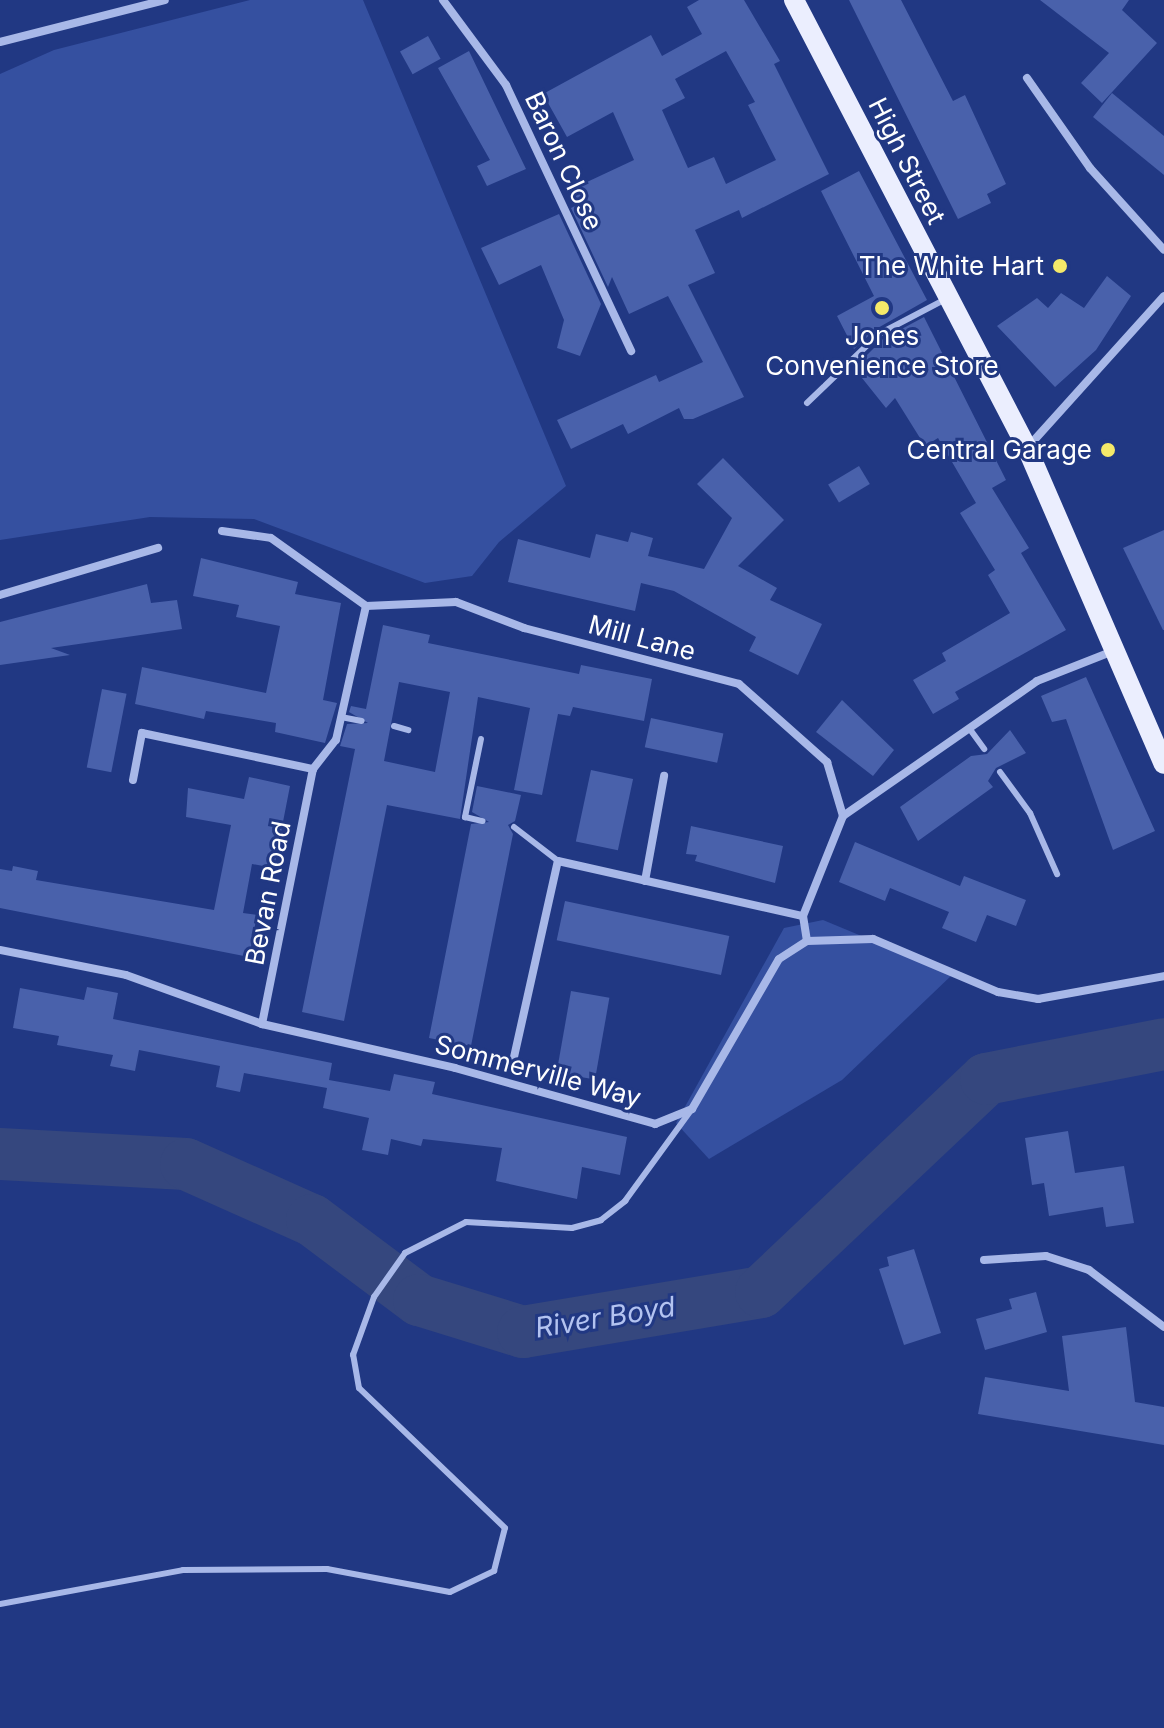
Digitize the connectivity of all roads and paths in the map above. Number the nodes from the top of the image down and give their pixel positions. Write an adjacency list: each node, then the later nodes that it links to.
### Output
1 (165, 0): 4 (street)
2 (443, 0): 9 (street, Baron Close)
3 (794, 0): 8 (main road, High Street)
4 (0, 42)
5 (1027, 78): 6 (street)
6 (1164, 250)
7 (1164, 296): 11 (street)
8 (947, 299): 10 (lane); 11 (main road, High Street)
9 (631, 351)
10 (807, 403)
11 (1027, 448): 16 (main road, High Street)
12 (222, 531): 15 (street)
13 (158, 548): 14 (street)
14 (0, 595)
15 (366, 606): 17 (street, Bevan Road); 29 (street, Mill Lane)
16 (1114, 651): 20 (street); 24 (main road, High Street)
17 (341, 717): 18 (lane); 25 (street, Bevan Road)
18 (362, 721)
19 (394, 726): 21 (lane)
20 (969, 728): 23 (lane); 29 (street)
21 (408, 730)
22 (481, 739): 30 (lane)
23 (984, 749)
24 (1164, 764)
25 (313, 769): 28 (street); 39 (street, Bevan Road)
26 (1000, 772): 33 (lane)
27 (664, 776): 34 (street)
28 (133, 780)
29 (843, 816): 35 (street)
30 (483, 821)
31 (514, 827): 32 (lane)
32 (558, 861): 34 (street); 40 (street)
33 (1057, 874)
34 (645, 881): 35 (street)
35 (803, 916): 36 (street)
36 (807, 941): 38 (street); 41 (street)
37 (0, 950): 39 (street, Sommerville Way)
38 (1164, 976)
39 (262, 1024): 41 (street, Sommerville Way)
40 (512, 1066)
41 (692, 1109): 44 (lane)
42 (984, 1260): 43 (street)
43 (1164, 1327)
44 (0, 1604)

